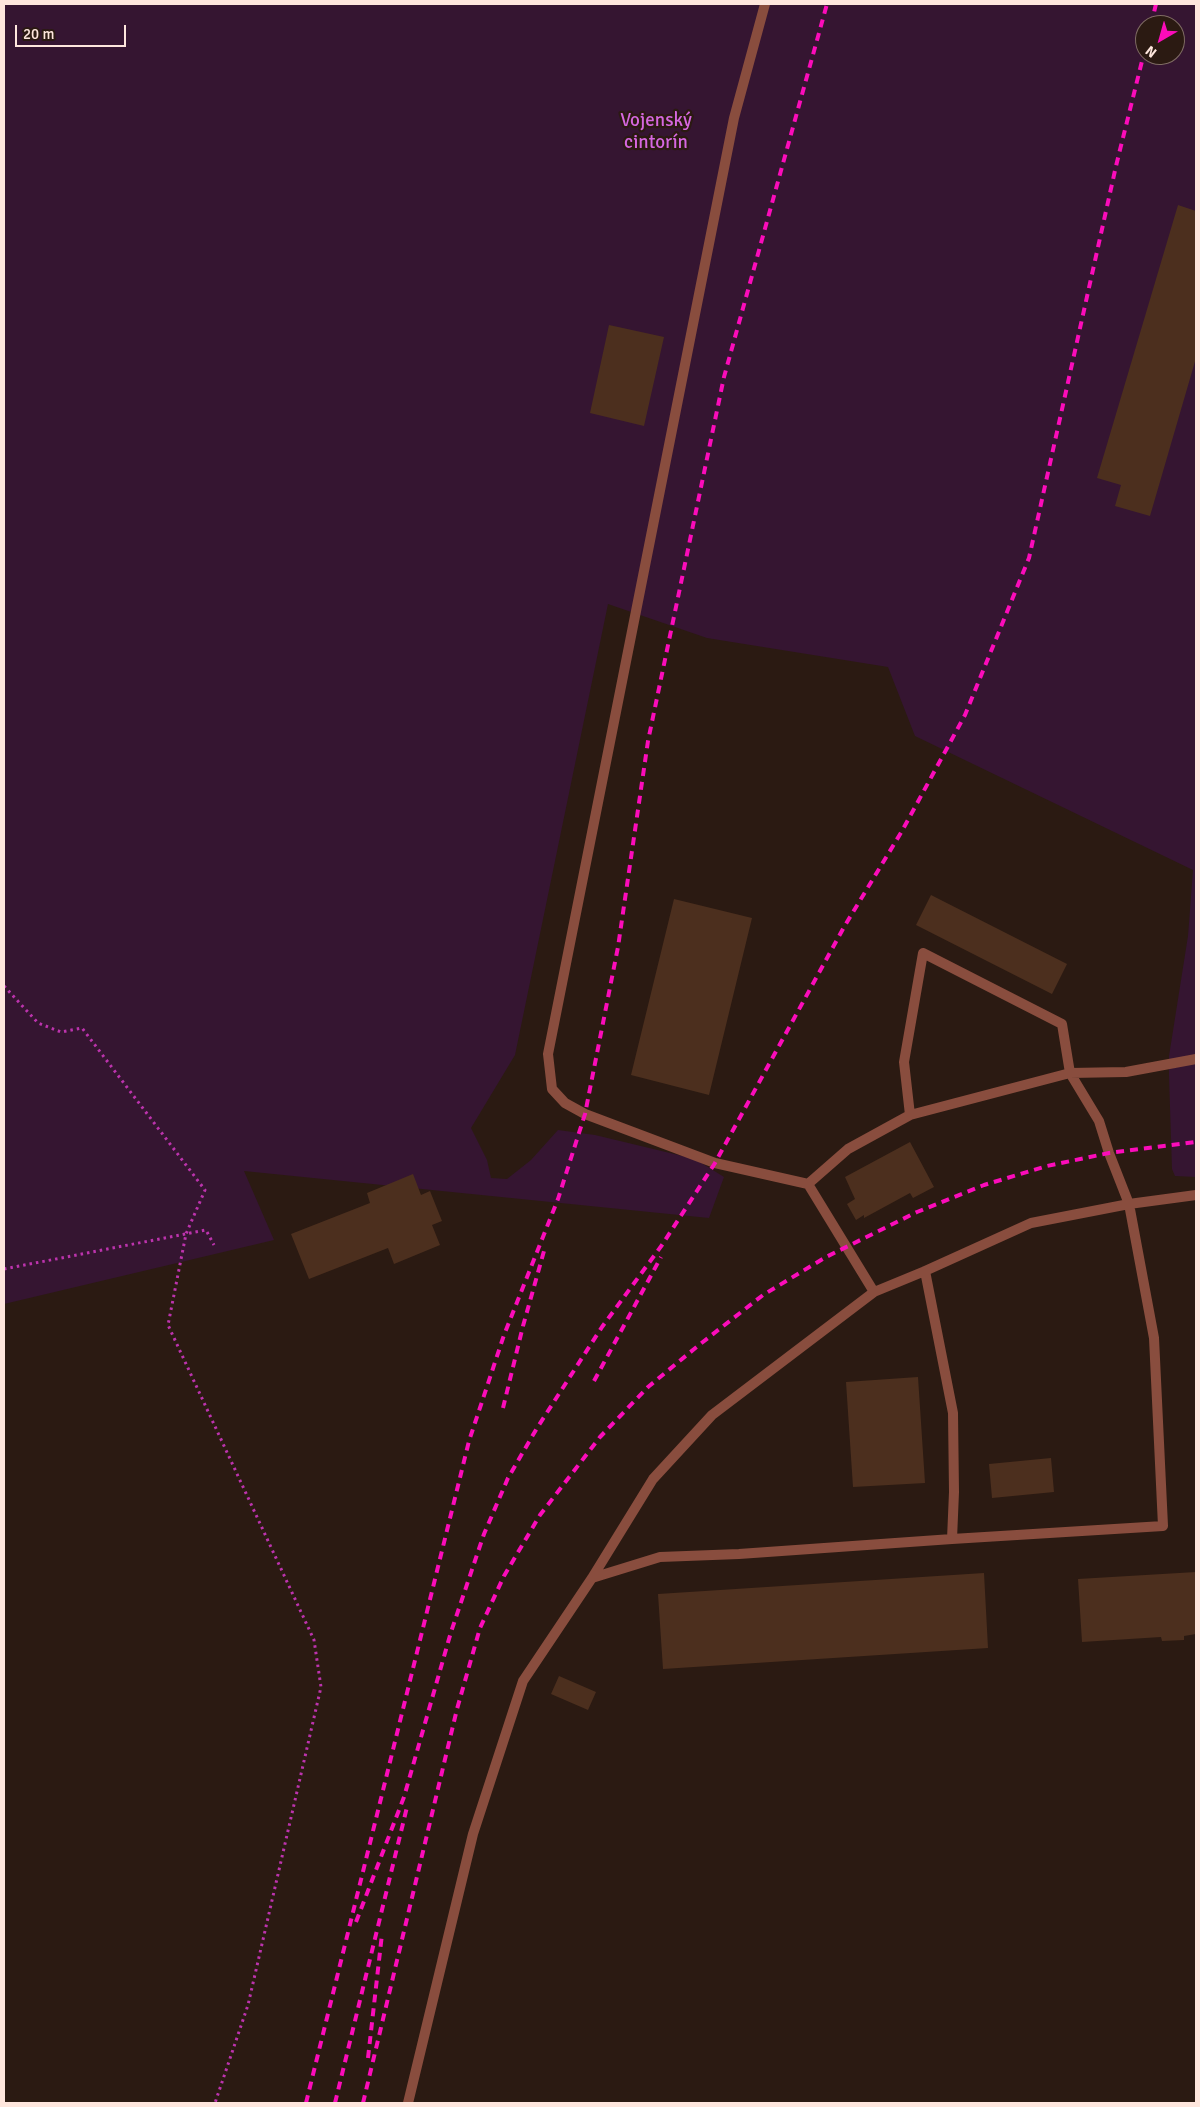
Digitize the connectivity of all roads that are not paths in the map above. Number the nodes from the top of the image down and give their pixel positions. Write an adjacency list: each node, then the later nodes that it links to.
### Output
1 (764, 4): 5 (lane)
2 (1196, 1059): 3 (lane)
3 (1070, 1074): 4 (lane); 4 (lane); 7 (lane)
4 (910, 1116): 5 (lane)
5 (808, 1184): 9 (lane)
6 (1196, 1195): 7 (lane)
7 (1129, 1204): 8 (lane); 10 (lane)
8 (925, 1272): 9 (lane); 10 (lane)
9 (874, 1292): 11 (lane)
10 (952, 1539): 11 (lane)
11 (592, 1578): 12 (lane)
12 (408, 2103)

